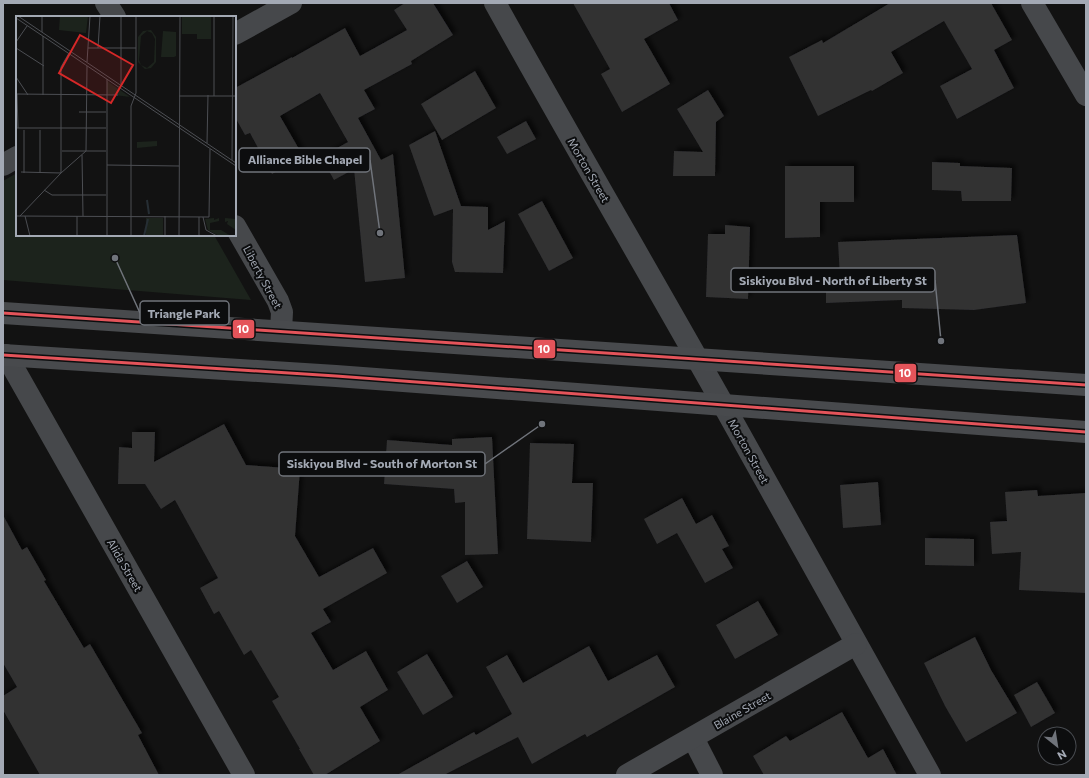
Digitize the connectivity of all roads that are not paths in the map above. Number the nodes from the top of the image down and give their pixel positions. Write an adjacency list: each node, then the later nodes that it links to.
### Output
1 (106, 3): 5 (street)
2 (291, 3): 6 (street)
3 (495, 3): 14 (street, Morton Street)
4 (1032, 3): 7 (street)
5 (113, 16)
6 (236, 33)
7 (1086, 95)
8 (16, 158): 9 (street)
9 (3, 165)
10 (236, 228): 12 (street, Liberty Street)
11 (3, 313): 12 (main road)
12 (281, 331): 14 (main road)
13 (4, 355): 16 (main road); 20 (street, Alida Street)
14 (698, 360): 15 (main road); 16 (street, Morton Street)
15 (1086, 385)
16 (723, 405): 17 (main road); 18 (street, Morton Street)
17 (1086, 432)
18 (856, 644): 19 (street, Blaine Street); 23 (street, Morton Street)
19 (692, 738): 21 (street, Blaine Street); 22 (street)
20 (244, 775)
21 (627, 775)
22 (712, 775)
23 (930, 775)

